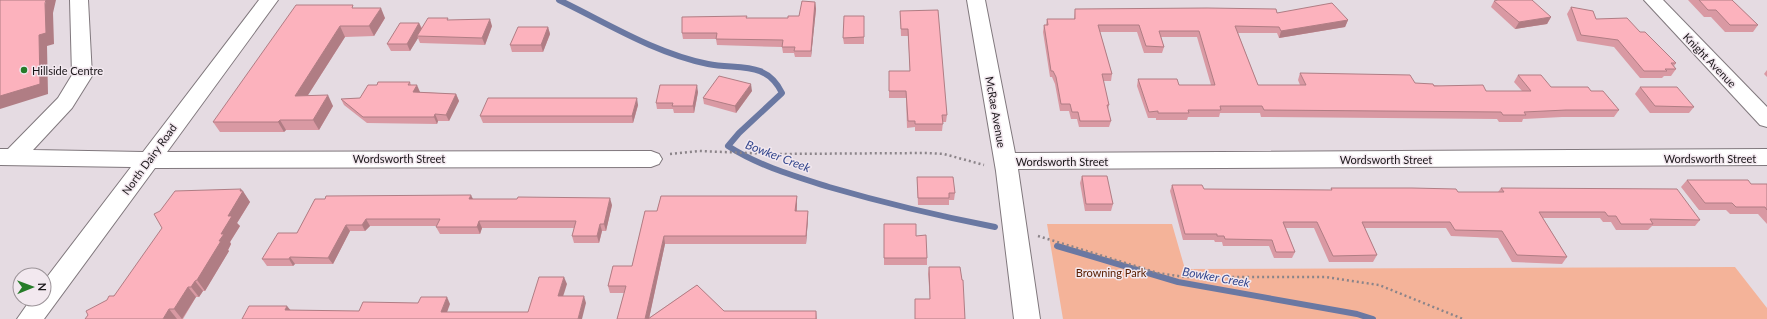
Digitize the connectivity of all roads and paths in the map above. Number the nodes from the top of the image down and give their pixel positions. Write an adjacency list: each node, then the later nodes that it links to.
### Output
1 (80, 0): 6 (street)
2 (269, 0): 9 (street, North Dairy Road)
3 (976, 0): 10 (street, McRae Avenue)
4 (1653, 0): 5 (street, Knight Avenue)
5 (1767, 120)
6 (7, 157): 9 (street, Wordsworth Street)
7 (1767, 157): 10 (street, Wordsworth Street)
8 (650, 159): 9 (street, Wordsworth Street); 10 (path)
9 (148, 160): 12 (street, North Dairy Road)
10 (997, 164): 11 (street, McRae Avenue)
11 (1014, 228): 13 (street, McRae Avenue); 14 (path)
12 (30, 319)
13 (1027, 319)
14 (1463, 319)

